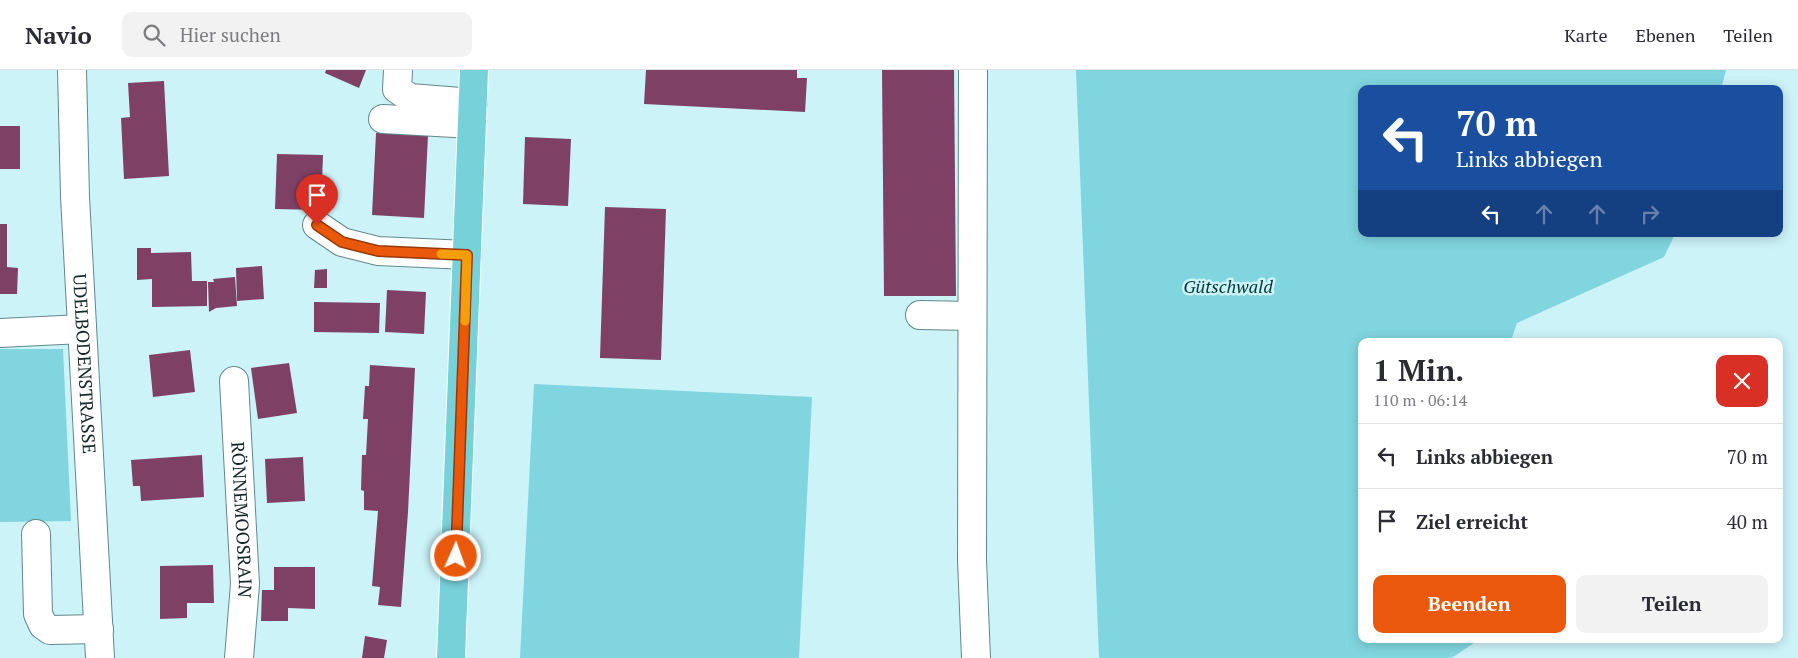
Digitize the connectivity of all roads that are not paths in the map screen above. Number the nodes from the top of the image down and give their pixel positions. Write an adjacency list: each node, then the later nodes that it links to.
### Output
1 (72, 70): 11 (street, UDELBODENSTRASSE)
2 (398, 70): 5 (street)
3 (474, 70): 5 (main road)
4 (973, 70): 10 (street)
5 (473, 113): 6 (street); 8 (main road)
6 (383, 119)
7 (317, 225): 8 (street)
8 (467, 255): 18 (main road)
9 (920, 315): 10 (street)
10 (972, 316): 19 (street)
11 (82, 329): 12 (street); 15 (street, UDELBODENSTRASSE)
12 (0, 333)
13 (234, 381): 17 (street, RÖNNEMOOSRAIN)
14 (36, 534): 15 (street)
15 (98, 630): 16 (street, UDELBODENSTRASSE)
16 (100, 658)
17 (239, 658)
18 (451, 658)
19 (976, 658)

